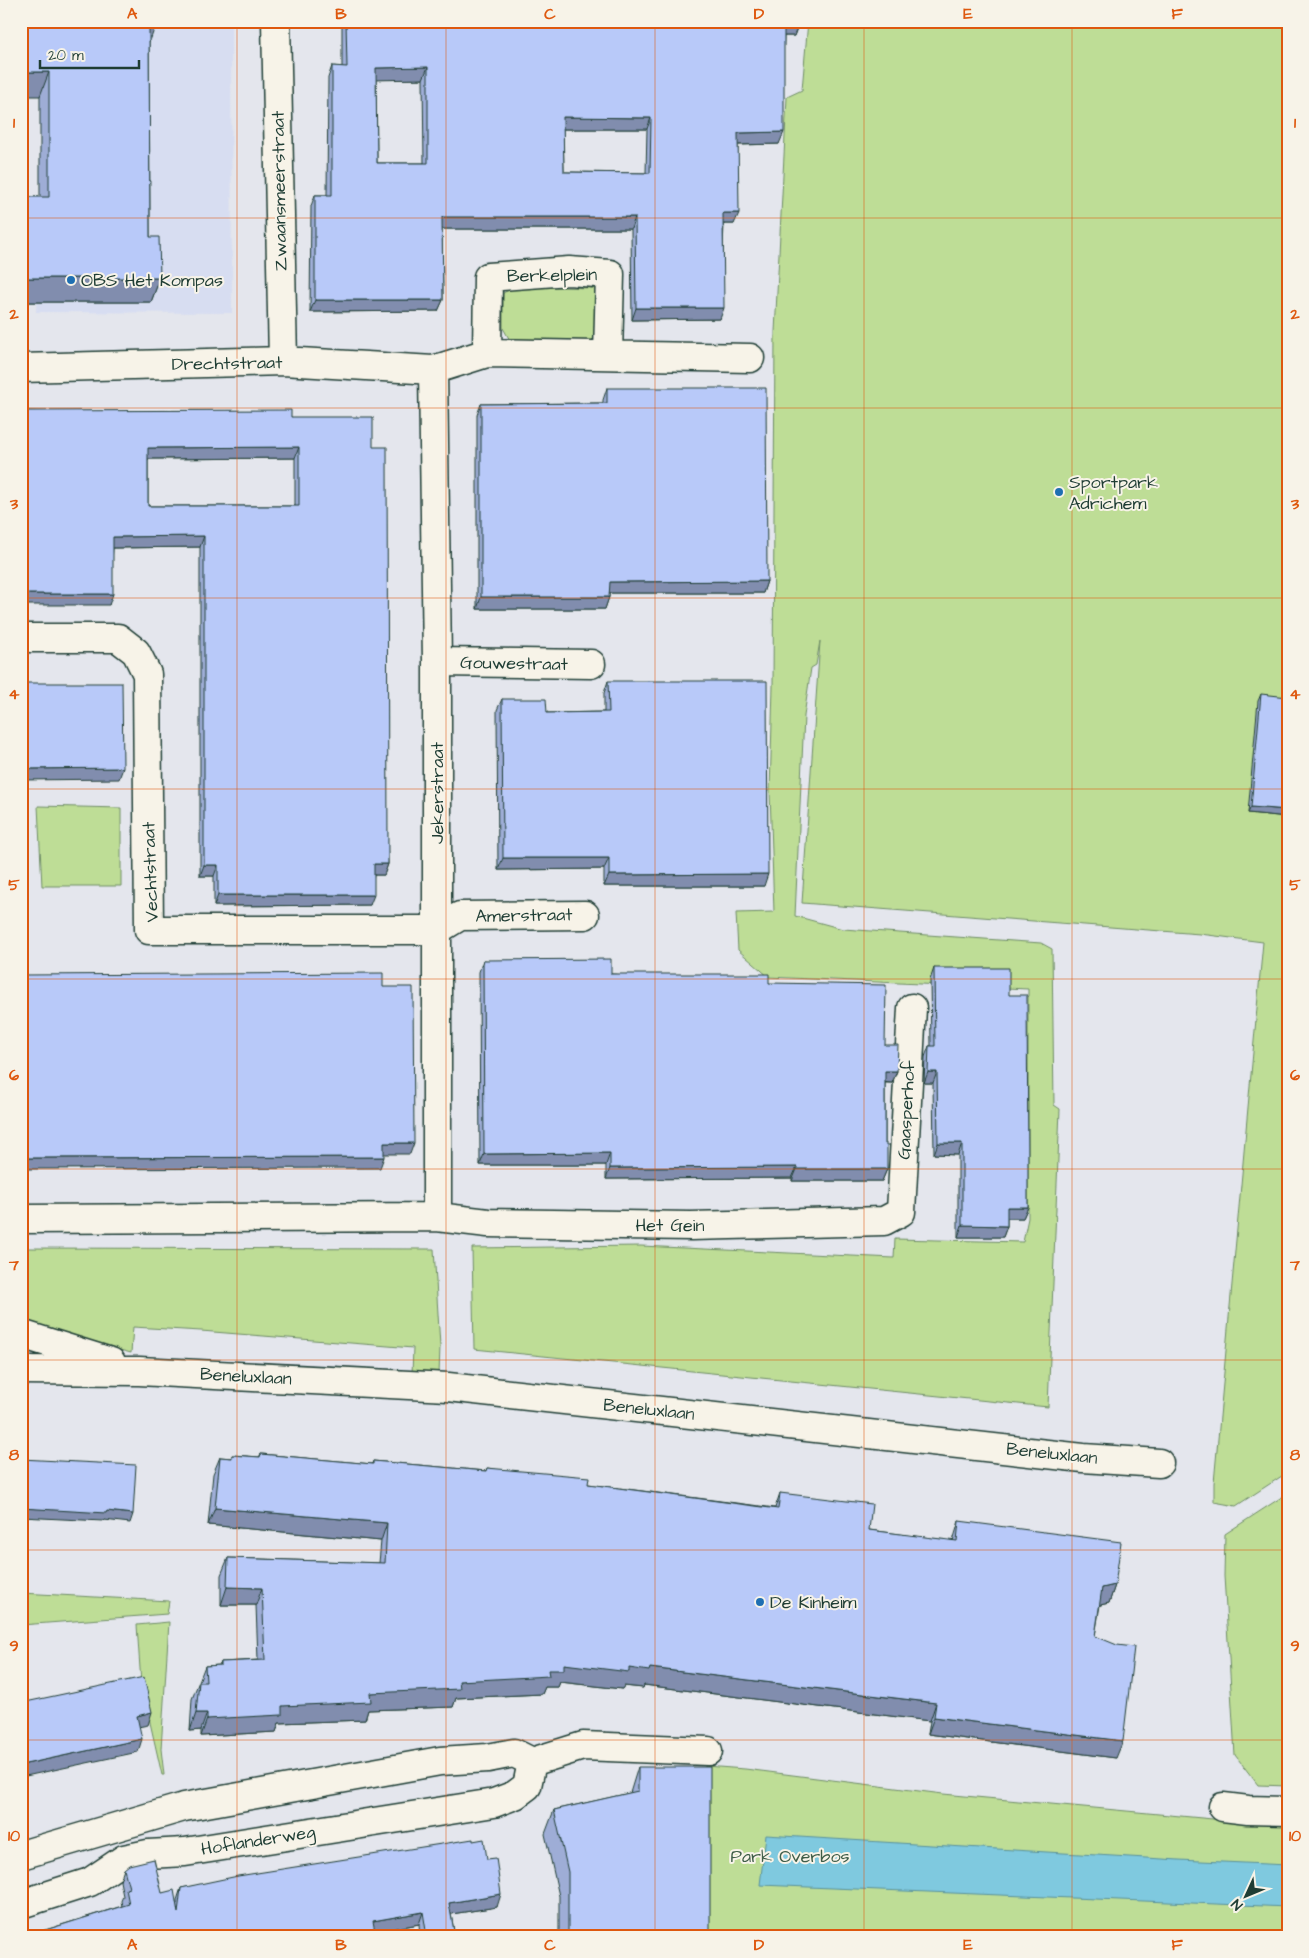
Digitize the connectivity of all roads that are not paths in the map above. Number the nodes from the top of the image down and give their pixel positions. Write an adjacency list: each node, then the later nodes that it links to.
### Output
1 (276, 21): 5 (street, Zwaansmeerstraat)
2 (487, 353): 3 (street); 3 (street, Berkelplein); 7 (street)
3 (608, 355): 4 (street)
4 (750, 358)
5 (283, 361): 6 (street, Drechtstraat); 7 (street, Drechtstraat)
6 (21, 368)
7 (433, 370): 9 (street, Jekerstraat)
8 (21, 638): 12 (street, Vechtstraat)
9 (437, 662): 10 (street, Gouwestraat); 12 (street, Jekerstraat)
10 (591, 664)
11 (585, 915): 12 (street, Amerstraat)
12 (437, 930): 15 (street, Jekerstraat)
13 (912, 1008): 14 (street, Gaasperhof)
14 (901, 1212): 15 (street, Het Gein)
15 (437, 1217): 16 (street)
16 (21, 1219)
17 (21, 1334): 19 (street, Beneluxlaan)
18 (21, 1370): 19 (street, Beneluxlaan)
19 (139, 1371): 20 (street, Beneluxlaan)
20 (1159, 1463)
21 (708, 1751): 23 (street)
22 (488, 1758): 23 (street); 24 (street); 27 (street)
23 (532, 1762): 24 (street, Hoflanderweg)
24 (504, 1799): 28 (street, Hoflanderweg)
25 (1223, 1807): 26 (street)
26 (1288, 1811)
27 (21, 1855)
28 (21, 1904)

